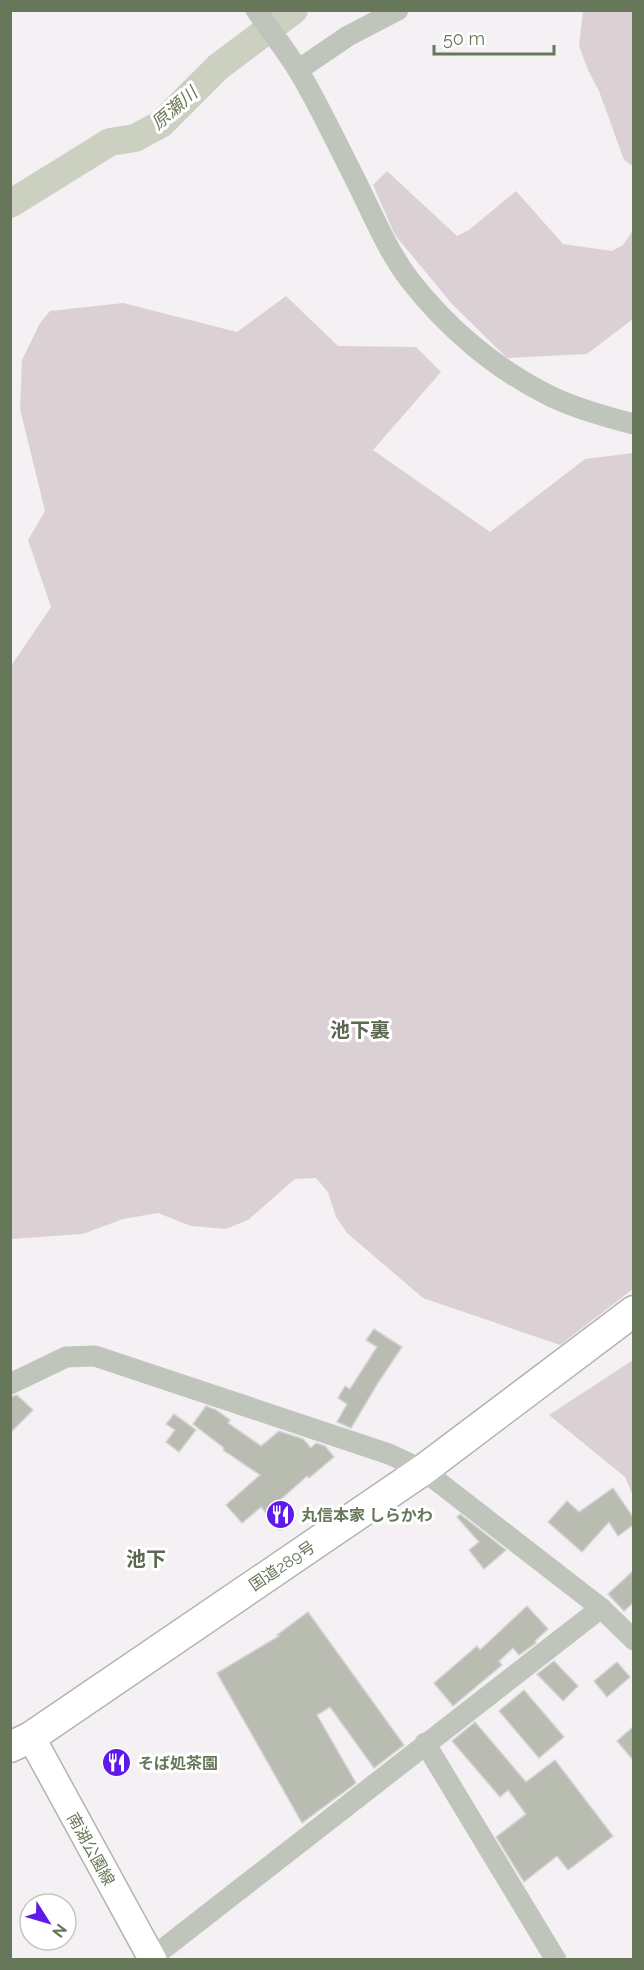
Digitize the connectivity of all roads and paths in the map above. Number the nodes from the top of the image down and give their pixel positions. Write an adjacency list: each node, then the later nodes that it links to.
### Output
1 (256, 10): 3 (street)
2 (399, 10): 3 (street)
3 (298, 70): 4 (street)
4 (633, 424)
5 (633, 1311): 7 (highway, 国道289号)
6 (10, 1384): 7 (street)
7 (423, 1470): 8 (street); 10 (highway, 国道289号)
8 (601, 1608): 9 (street); 11 (street)
9 (633, 1640)
10 (21, 1742): 12 (main road, 南湖公園線)
11 (425, 1743): 12 (street); 13 (street)
12 (151, 1959)
13 (556, 1959)

